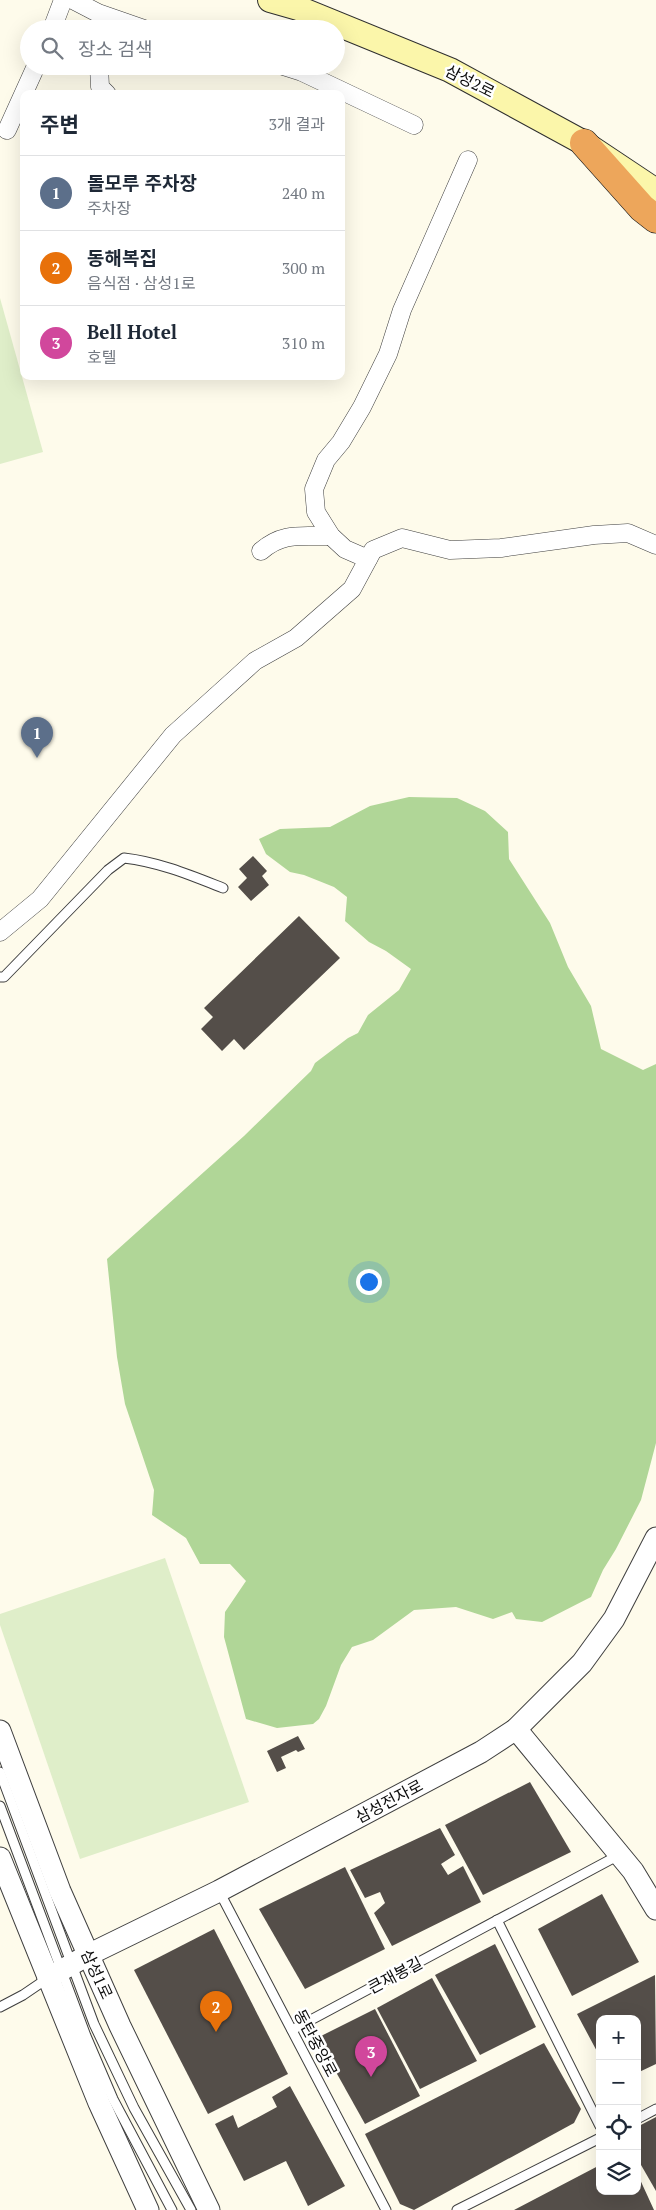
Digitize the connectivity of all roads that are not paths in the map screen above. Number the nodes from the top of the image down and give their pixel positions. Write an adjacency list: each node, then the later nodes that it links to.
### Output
1 (63, 0): 4 (street)
2 (72, 0): 5 (street)
3 (270, 0): 6 (main road, 삼성2로)
4 (55, 20)
5 (106, 20)
6 (327, 20)
7 (345, 27): 18 (main road, 삼성2로)
8 (32, 75): 11 (street)
9 (99, 75): 12 (street)
10 (308, 75): 13 (street)
11 (25, 90)
12 (103, 90)
13 (340, 90)
14 (345, 92): 16 (street)
15 (20, 101): 17 (street)
16 (414, 125)
17 (7, 130)
18 (584, 143): 20 (main road, 삼성2로); 21 (highway)
19 (468, 160): 22 (street)
20 (656, 191)
21 (656, 219)
22 (331, 536): 24 (street); 25 (street)
23 (656, 545): 25 (street)
24 (261, 551)
25 (368, 559): 27 (street)
26 (223, 888): 28 (lane)
27 (0, 931)
28 (0, 977)
29 (656, 1538): 30 (street, 삼성전자로)
30 (516, 1729): 34 (street); 36 (street, 삼성전자로)
31 (0, 1732): 39 (street, 삼성1로)
32 (0, 1772): 39 (lane)
33 (0, 1806): 39 (lane)
34 (619, 1855): 37 (street); 38 (lane, 큰재봉길)
35 (0, 1858): 39 (street, 삼성1로)
36 (219, 1891): 39 (street, 삼성전자로); 41 (lane, 동탄중앙로)
37 (656, 1909)
38 (497, 1920): 41 (lane, 큰재봉길); 44 (lane)
39 (67, 1967): 40 (lane); 46 (street, 삼성1로); 47 (lane); 48 (lane); 49 (street, 삼성1로)
40 (0, 2007)
41 (292, 2030): 50 (lane, 동탄중앙로)
42 (656, 2109): 43 (lane)
43 (641, 2117)
44 (596, 2118)
45 (596, 2140): 51 (lane)
46 (148, 2210)
47 (172, 2210)
48 (191, 2210)
49 (209, 2210)
50 (386, 2210)
51 (457, 2210)

